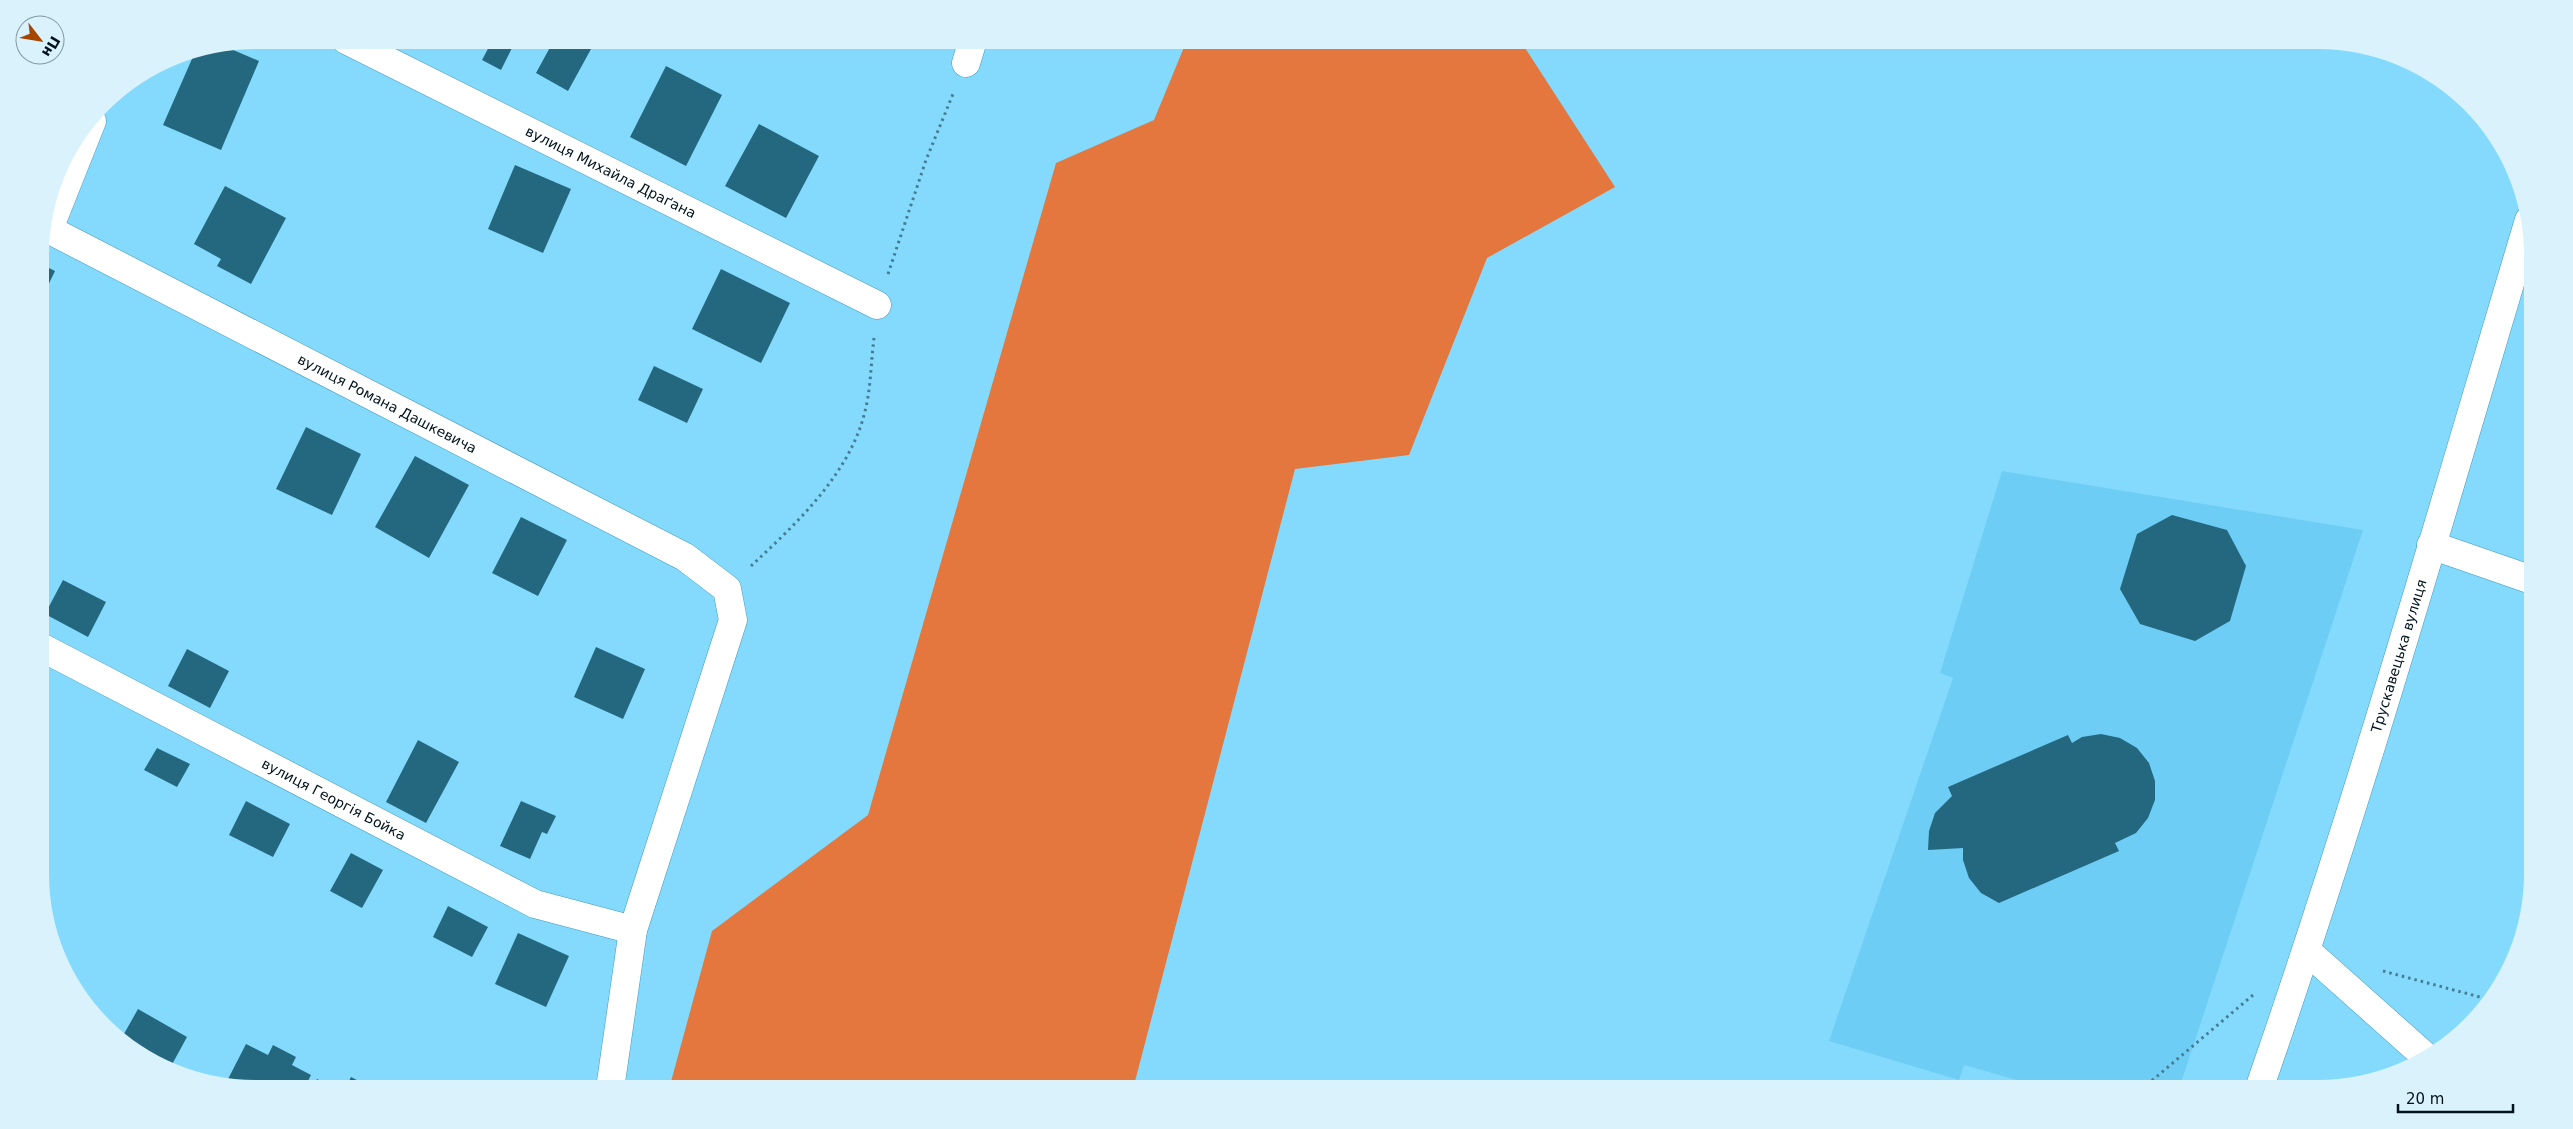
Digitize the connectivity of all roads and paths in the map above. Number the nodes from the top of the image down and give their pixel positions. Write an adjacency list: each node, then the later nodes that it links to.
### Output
1 (364, 49): 6 (street, вулиця Михайла Драґана)
2 (84, 140): 3 (street)
3 (54, 212)
4 (51, 230): 10 (street, вулиця Романа Дашкевича)
5 (2523, 238): 7 (street, Трускавецька вулиця)
6 (877, 305)
7 (2431, 545): 8 (street); 11 (street, Трускавецька вулиця)
8 (2524, 577)
9 (49, 651): 10 (street, вулиця Георгія Бойка)
10 (633, 930): 13 (street)
11 (2307, 951): 12 (street); 14 (street, Трускавецька вулиця)
12 (2421, 1053)
13 (611, 1080)
14 (2262, 1080)

